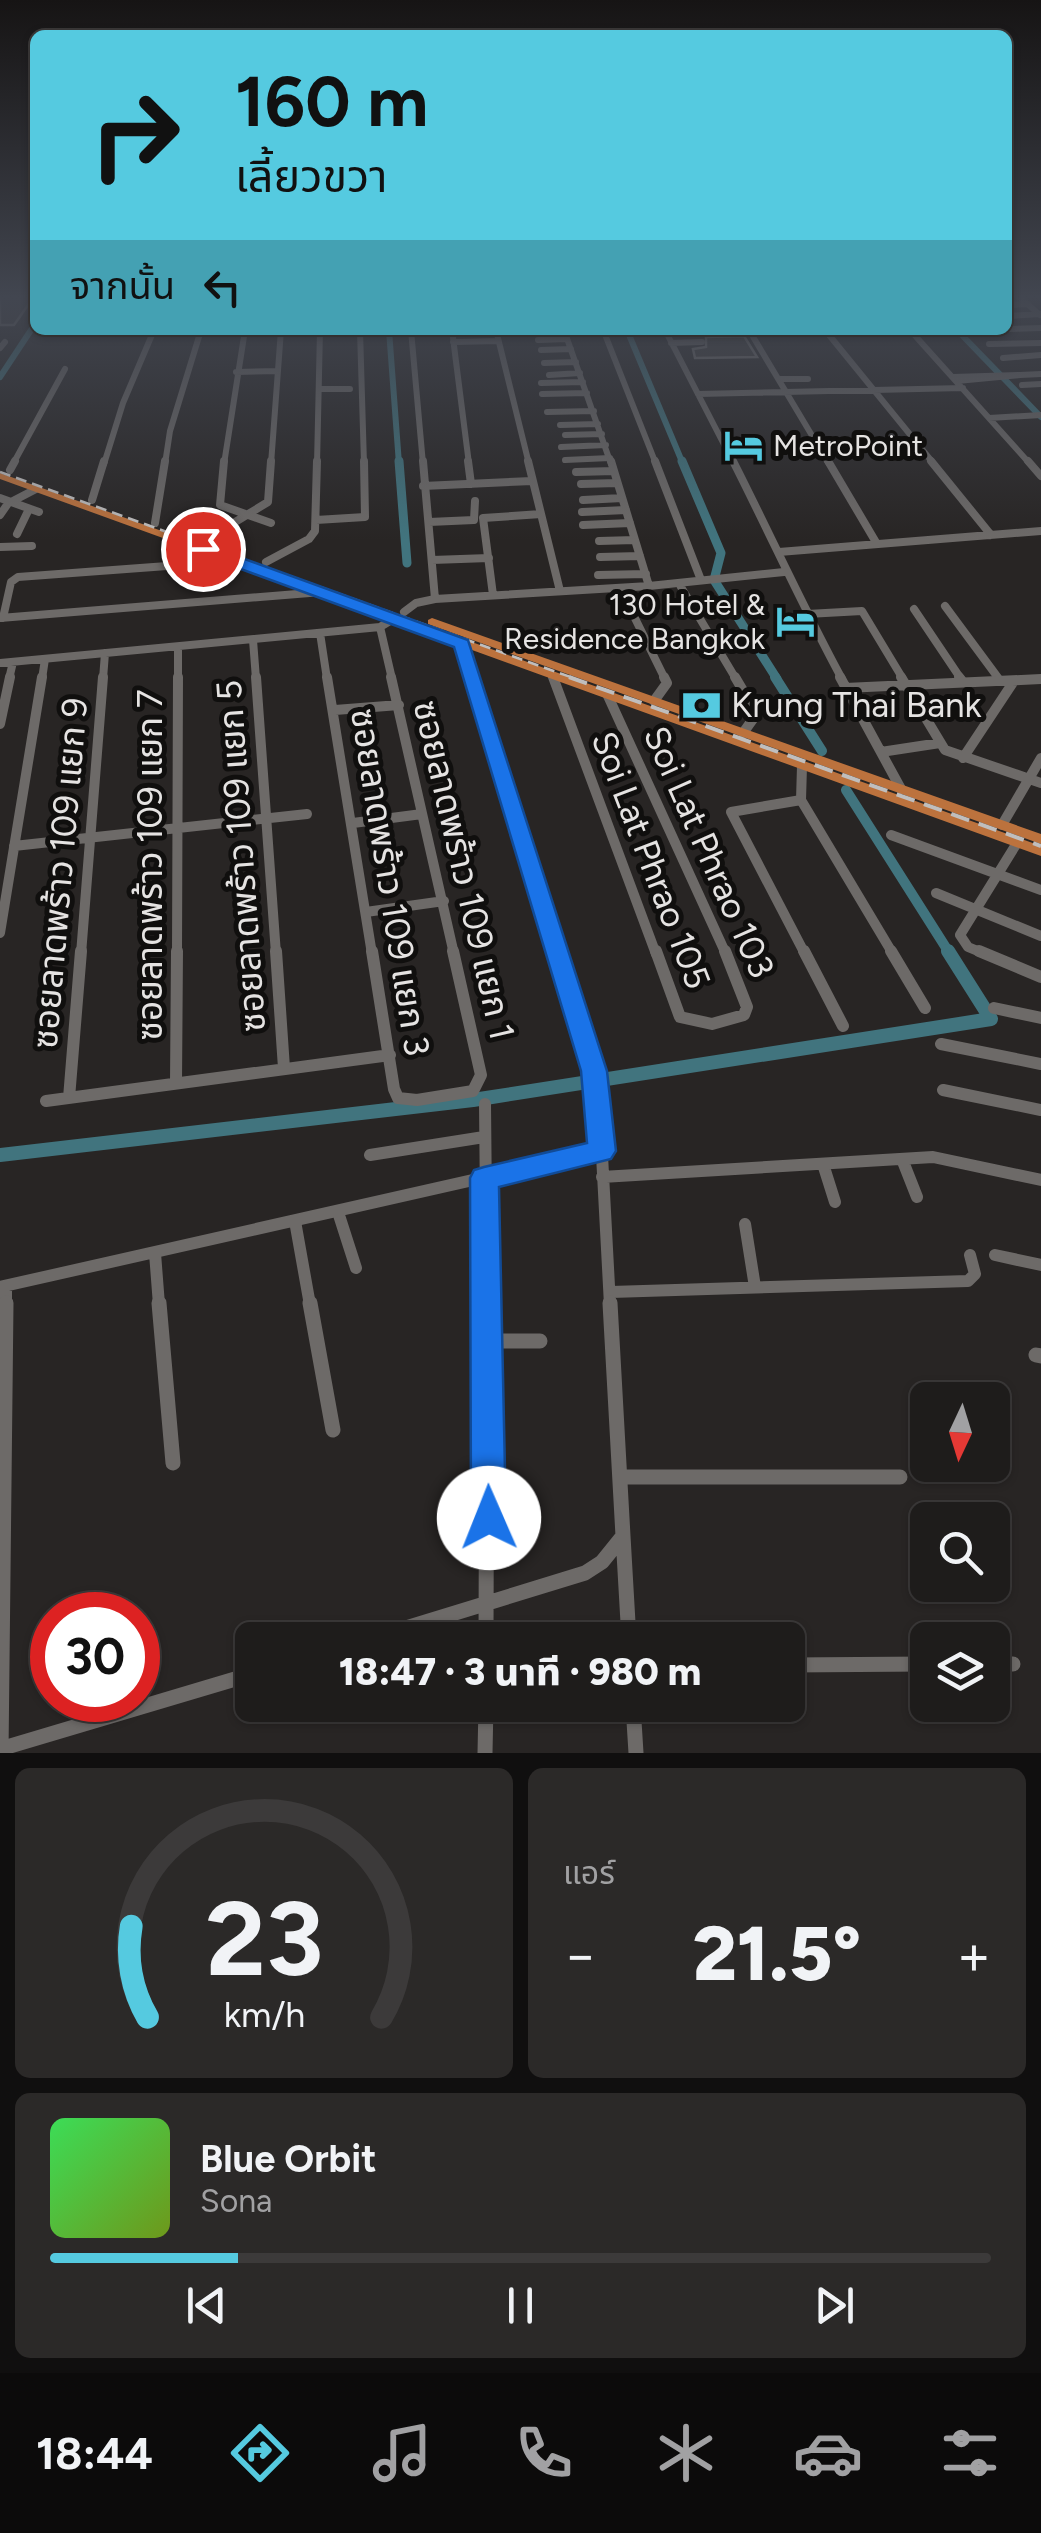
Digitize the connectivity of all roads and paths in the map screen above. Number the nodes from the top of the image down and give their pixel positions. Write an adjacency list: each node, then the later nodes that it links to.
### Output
1 (60, 377): 43 (street)
2 (134, 377): 54 (street)
3 (187, 377): 66 (street)
4 (235, 377): 64 (street)
5 (278, 377): 64 (street)
6 (319, 377): 24 (street)
7 (362, 377): 65 (street)
8 (415, 377): 51 (street)
9 (457, 377): 49 (street)
10 (507, 377): 47 (street)
11 (579, 377): 12 (street)
12 (582, 377): 20 (street); 29 (street)
13 (623, 377): 90 (street)
14 (689, 377): 28 (street)
15 (862, 377): 26 (street)
16 (995, 377): 19 (street)
17 (778, 379): 18 (street); 27 (street)
18 (808, 379)
19 (955, 379): 23 (street)
20 (541, 383)
21 (1041, 384): 22 (street)
22 (1022, 385)
23 (963, 388): 26 (street); 34 (street)
24 (319, 389): 25 (street); 65 (street)
25 (350, 389)
26 (872, 390): 27 (street); 73 (street)
27 (786, 392): 28 (street); 77 (street)
28 (698, 394): 80 (street)
29 (588, 396): 30 (street); 32 (street)
30 (544, 397)
31 (547, 412): 32 (street)
32 (594, 412): 35 (street)
33 (1041, 416): 34 (street)
34 (990, 419): 46 (street)
35 (598, 424): 36 (street); 37 (street)
36 (560, 425)
37 (602, 434): 38 (street); 39 (street)
38 (565, 435)
39 (606, 445): 40 (street); 41 (street)
40 (561, 447)
41 (610, 458): 42 (street); 44 (street)
42 (565, 460)
43 (3, 471): 52 (main road); 54 (main road)
44 (614, 471): 45 (street); 48 (street)
45 (576, 472)
46 (1041, 476)
47 (532, 481): 49 (street); 62 (street)
48 (618, 483): 50 (street); 53 (street)
49 (471, 484): 51 (street)
50 (581, 484)
51 (424, 486): 67 (street)
52 (36, 489): 56 (street); 85 (main road)
53 (622, 498): 55 (street); 59 (street)
54 (92, 500): 66 (main road)
55 (583, 500)
56 (7, 501): 58 (street); 63 (street)
57 (476, 501): 67 (street)
58 (29, 509): 60 (street); 72 (street)
59 (626, 510): 61 (street); 69 (street)
60 (39, 512)
61 (582, 512)
62 (541, 514): 83 (street); 94 (street)
63 (0, 515)
64 (248, 515): 68 (street); 74 (street)
65 (316, 520): 86 (street)
66 (155, 522): 74 (main road)
67 (429, 522): 84 (street)
68 (272, 523)
69 (630, 523): 70 (street); 75 (street)
70 (583, 526)
71 (1041, 531): 73 (street)
72 (16, 534)
73 (991, 535): 77 (street)
74 (204, 540): 86 (main road)
75 (635, 540): 76 (street); 81 (street)
76 (599, 541)
77 (877, 544): 80 (street)
78 (32, 546): 79 (street)
79 (0, 547)
80 (779, 552): 87 (street)
81 (640, 556): 82 (street); 88 (street)
82 (600, 557)
83 (489, 558): 84 (street); 96 (street)
84 (432, 560): 98 (street)
85 (235, 561): 93 (street); 95 (main road)
86 (266, 562): 102 (main road)
87 (784, 572): 90 (street); 101 (street)
88 (646, 574): 89 (street); 91 (street)
89 (598, 575)
90 (704, 580): 91 (street)
91 (649, 586): 94 (street)
92 (681, 587): 126 (street)
93 (5, 589): 103 (street)
94 (560, 591): 96 (street)
95 (322, 592): 102 (main road); 103 (street)
96 (494, 595): 98 (street)
97 (624, 596): 122 (street)
98 (436, 600): 102 (street)
99 (944, 606): 114 (street)
100 (914, 608): 117 (street)
101 (807, 614): 118 (street); 119 (street)
102 (399, 615): 104 (street); 107 (main road); 120 (main road)
103 (1, 618)
104 (380, 627): 105 (street); 123 (street, ซอยลาดพร้าว 109 แยก 1)
105 (320, 633): 106 (street); 124 (street, ซอยลาดพร้าว 109 แยก 3)
106 (252, 640): 108 (street); 138 (street, ซอยลาดพร้าว 109 แยก 5)
107 (462, 644): 113 (main road); 175 (street)
108 (178, 647): 109 (street); 141 (street, ซอยลาดพร้าว 109 แยก 7)
109 (105, 653): 110 (street); 143 (street, ซอยลาดพร้าว 109 แยก 9)
110 (45, 659): 111 (street); 146 (street)
111 (13, 662): 112 (street); 125 (street)
112 (0, 663)
113 (552, 676): 120 (main road); 161 (street, Soi Lat Phrao 105)
114 (998, 679): 116 (street); 117 (street)
115 (1041, 679): 116 (street)
116 (1014, 681): 129 (street)
117 (963, 682): 118 (street)
118 (906, 684): 119 (street); 127 (street)
119 (845, 688): 128 (street)
120 (612, 692): 121 (main road); 161 (street, Soi Lat Phrao 103)
121 (631, 699): 122 (main road); 131 (main road)
122 (654, 701): 126 (main road)
123 (398, 705): 124 (street); 137 (street, ซอยลาดพร้าว 109 แยก 1)
124 (335, 710): 139 (street, ซอยลาดพร้าว 109 แยก 3)
125 (0, 724)
126 (744, 733): 134 (main road)
127 (940, 743): 128 (street); 129 (street)
128 (881, 752): 134 (street)
129 (964, 758): 132 (street)
130 (1041, 758): 132 (street)
131 (802, 766): 135 (street); 145 (main road)
132 (1029, 779): 133 (street); 140 (street)
133 (1041, 783)
134 (901, 789): 140 (main road)
135 (801, 800): 158 (street); 162 (street)
136 (307, 814): 138 (street)
137 (422, 814): 139 (street); 151 (street, ซอยลาดพร้าว 109 แยก 1)
138 (266, 819): 141 (street); 166 (street, ซอยลาดพร้าว 109 แยก 5)
139 (353, 823): 153 (street, ซอยลาดพร้าว 109 แยก 3)
140 (1002, 825): 144 (main road)
141 (177, 828): 143 (street); 167 (street, ซอยลาดพร้าว 109 แยก 7)
142 (892, 835): 148 (street)
143 (90, 838): 146 (street); 170 (street, ซอยลาดพร้าว 109 แยก 9)
144 (1041, 839)
145 (1017, 842): 147 (main road); 148 (street)
146 (14, 846): 154 (street)
147 (1041, 851)
148 (998, 874): 149 (street); 152 (street)
149 (1041, 890)
150 (936, 893): 152 (street)
151 (444, 901): 153 (street); 169 (street, ซอยลาดพร้าว 109 แยก 1)
152 (974, 909): 156 (street); 157 (street)
153 (366, 912): 164 (street, ซอยลาดพร้าว 109 แยก 3)
154 (1, 925): 155 (street)
155 (0, 934)
156 (1041, 936)
157 (1041, 977)
158 (925, 1008)
159 (994, 1008): 160 (street)
160 (1041, 1018)
161 (728, 1021)
162 (843, 1026)
163 (941, 1044): 165 (street)
164 (390, 1056): 166 (street); 169 (street, ซอยลาดพร้าว 109 แยก 3)
165 (1041, 1064)
166 (284, 1068): 167 (street)
167 (176, 1082): 170 (street)
168 (943, 1090): 173 (street)
169 (440, 1097)
170 (69, 1098): 171 (street)
171 (46, 1101)
172 (485, 1104): 174 (street)
173 (1041, 1110)
174 (484, 1137): 176 (street); 179 (street)
175 (602, 1151): 179 (street); 180 (street)
176 (370, 1156)
177 (902, 1159): 178 (street); 181 (street); 182 (street)
178 (823, 1164): 180 (street); 183 (street)
179 (484, 1178): 184 (street); 195 (street)
180 (602, 1178): 194 (street)
181 (1041, 1180)
182 (918, 1197)
183 (835, 1202)
184 (338, 1212): 185 (street); 191 (street)
185 (295, 1222): 187 (street); 197 (street)
186 (746, 1224): 193 (street)
187 (155, 1253): 192 (street); 198 (street)
188 (970, 1254): 193 (street)
189 (995, 1256): 190 (street)
190 (1041, 1266)
191 (356, 1268)
192 (3, 1286): 211 (street)
193 (755, 1287): 194 (street)
194 (612, 1292): 199 (street)
195 (486, 1341): 196 (street); 202 (street)
196 (540, 1341)
197 (333, 1430)
198 (173, 1464)
199 (620, 1477): 200 (street); 201 (street)
200 (900, 1478)
201 (623, 1536): 202 (street); 205 (street)
202 (486, 1604): 203 (street); 204 (street)
203 (426, 1622)
204 (486, 1622)
205 (627, 1622)
206 (910, 1664): 207 (street)
207 (805, 1665)
208 (235, 1679): 211 (street)
209 (486, 1722): 212 (street)
210 (634, 1722): 213 (street)
211 (1, 1750)
212 (485, 1753)
213 (636, 1753)

